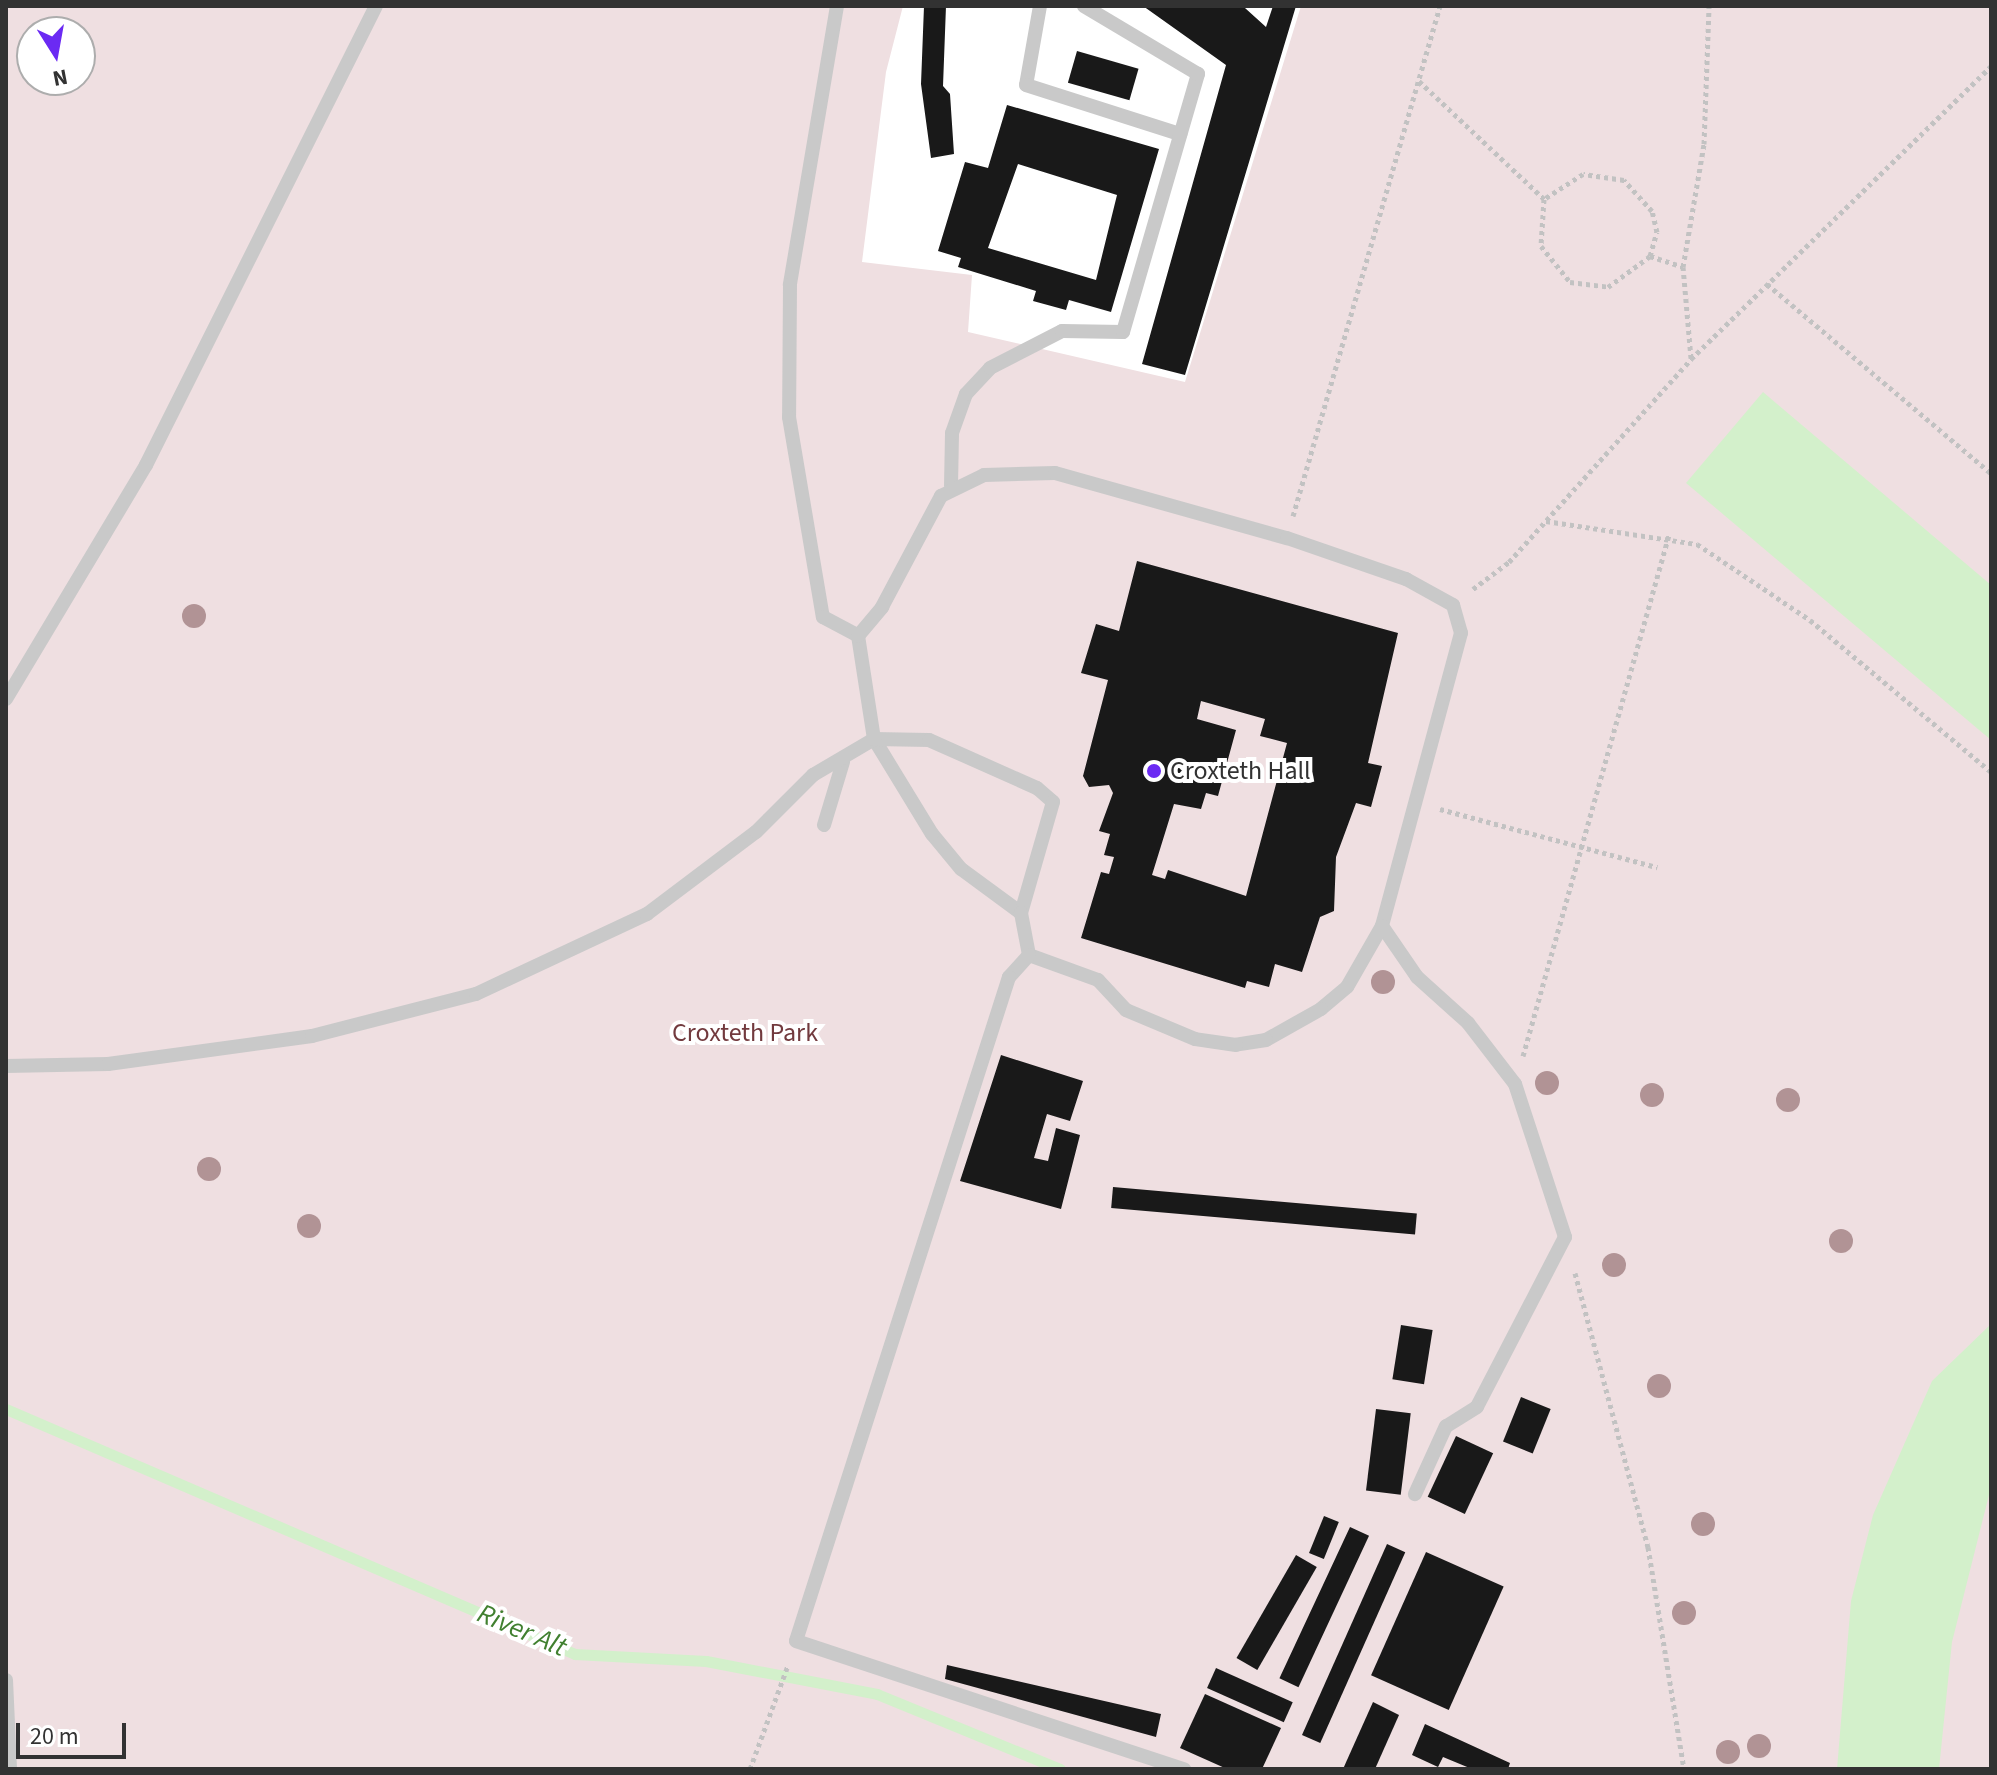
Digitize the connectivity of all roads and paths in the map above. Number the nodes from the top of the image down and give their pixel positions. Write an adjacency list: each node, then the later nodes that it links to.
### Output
1 (376, 6): 22 (lane)
2 (837, 6): 21 (lane)
3 (1040, 6): 9 (lane)
4 (1084, 6): 9 (lane)
5 (1440, 6): 8 (path)
6 (1709, 6): 12 (path)
7 (1991, 66): 13 (path)
8 (1419, 81): 10 (path); 19 (path)
9 (1180, 134): 16 (lane)
10 (1544, 199): 11 (path); 11 (path)
11 (1650, 256): 12 (path)
12 (1683, 267): 14 (path)
13 (1767, 284): 14 (path); 15 (path)
14 (1691, 359): 17 (path)
15 (1991, 473)
16 (951, 486): 19 (lane); 21 (lane)
17 (1545, 521): 18 (path); 20 (path)
18 (1669, 535): 25 (path); 28 (path)
19 (1287, 538): 20 (lane)
20 (1453, 605): 26 (lane)
21 (858, 636): 23 (lane)
22 (6, 699)
23 (874, 739): 24 (lane); 30 (lane); 30 (lane)
24 (843, 762): 27 (lane); 33 (lane)
25 (1991, 772)
26 (1411, 802): 28 (path); 31 (lane)
27 (824, 825)
28 (1581, 844): 29 (path); 34 (path)
29 (1657, 867)
30 (1021, 913): 32 (lane)
31 (1382, 926): 32 (lane); 34 (lane)
32 (1029, 955): 41 (lane)
33 (6, 1066)
34 (1515, 1084): 35 (lane)
35 (1565, 1237): 36 (lane); 42 (path)
36 (1415, 1494)
37 (788, 1664): 40 (path)
38 (6, 1680): 39 (lane)
39 (10, 1769)
40 (750, 1769)
41 (1184, 1769)
42 (1684, 1769)

